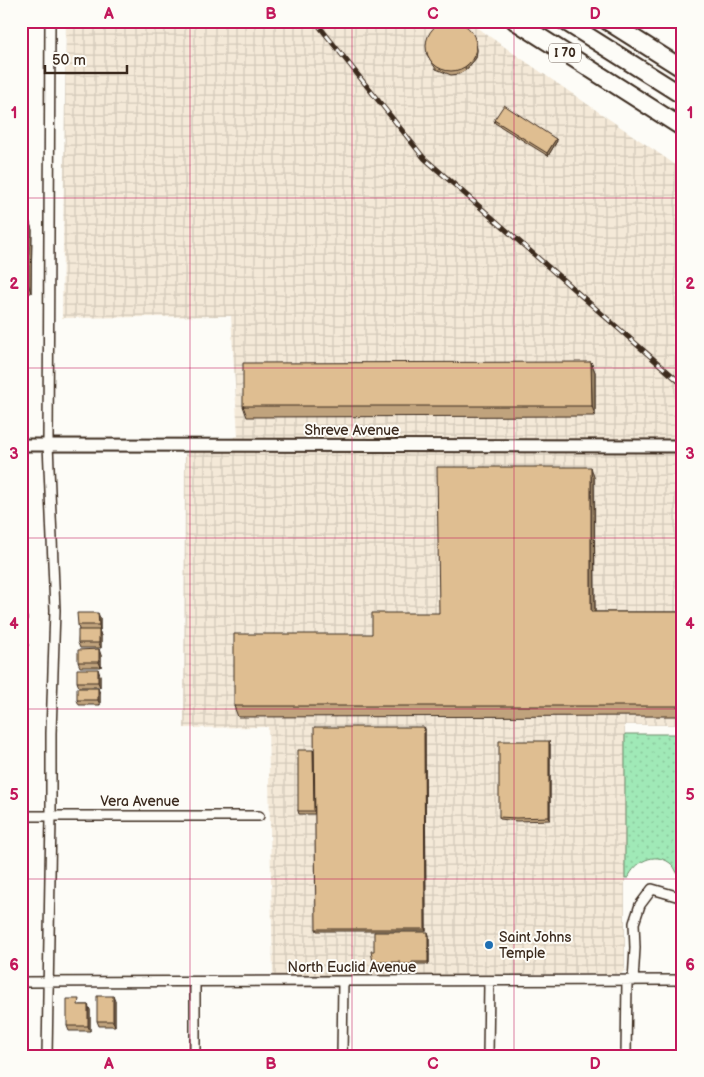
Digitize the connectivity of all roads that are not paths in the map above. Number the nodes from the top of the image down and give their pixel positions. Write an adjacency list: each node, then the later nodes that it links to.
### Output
1 (50, 21): 9 (street)
2 (515, 21): 7 (highway, I 70)
3 (564, 21): 6 (highway)
4 (607, 21): 5 (highway)
5 (683, 69)
6 (683, 96)
7 (683, 128)
8 (21, 444): 9 (street, Shreve Avenue)
9 (48, 444): 10 (street, Shreve Avenue); 12 (street)
10 (683, 446)
11 (21, 816): 12 (street, Vera Avenue)
12 (51, 816): 13 (street, Vera Avenue); 20 (street)
13 (259, 816)
14 (683, 898): 17 (street)
15 (683, 980): 17 (street, North Euclid Avenue)
16 (343, 981): 19 (street, North Euclid Avenue); 21 (street, North Euclid Avenue); 24 (street)
17 (630, 981): 19 (street, North Euclid Avenue); 26 (street)
18 (21, 982): 20 (street, North Euclid Avenue)
19 (489, 982): 25 (street)
20 (48, 983): 21 (street, North Euclid Avenue); 22 (street)
21 (195, 983): 23 (street)
22 (48, 1056)
23 (196, 1056)
24 (342, 1056)
25 (488, 1056)
26 (626, 1056)

